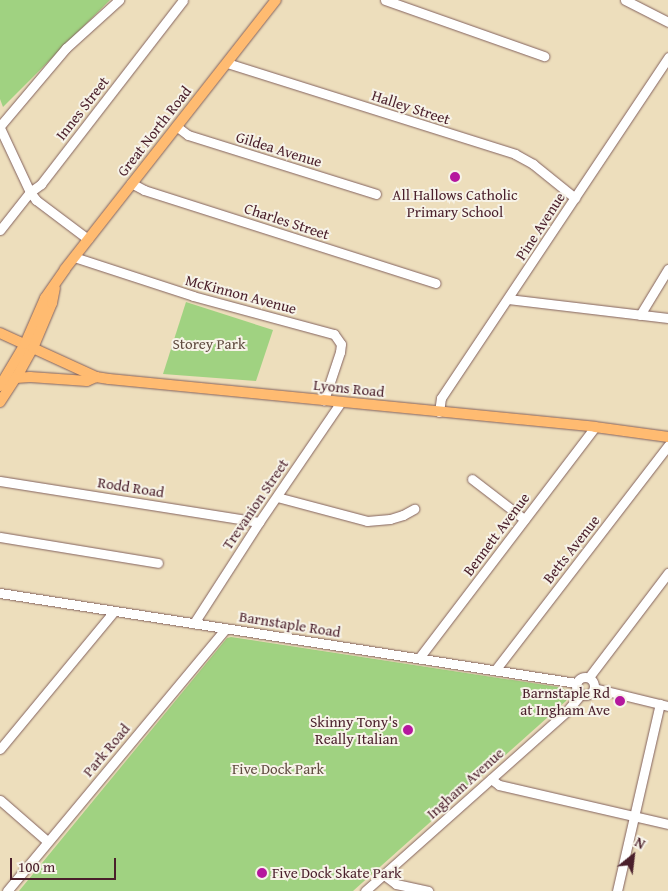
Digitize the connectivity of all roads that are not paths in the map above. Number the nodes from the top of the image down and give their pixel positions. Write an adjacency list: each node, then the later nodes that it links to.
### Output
1 (119, 0): 11 (street)
2 (182, 0): 13 (street, Innes Street)
3 (276, 0): 9 (main road, Great North Road)
4 (385, 0): 7 (street)
5 (625, 0): 6 (street)
6 (668, 22)
7 (544, 56)
8 (668, 57): 15 (street, Pine Avenue)
9 (227, 63): 10 (main road, Great North Road); 15 (street, Halley Street)
10 (176, 126): 12 (main road, Great North Road); 14 (street, Gildea Avenue)
11 (0, 127): 13 (street)
12 (131, 183): 17 (main road, Great North Road); 20 (street, Charles Street)
13 (30, 192): 16 (street, Innes Street); 17 (street)
14 (376, 194)
15 (575, 198): 21 (street, Pine Avenue)
16 (0, 230)
17 (88, 239): 18 (main road, Great North Road)
18 (74, 257): 25 (main road, Great North Road); 29 (street, McKinnon Avenue)
19 (668, 269): 22 (street)
20 (436, 283)
21 (508, 300): 22 (street); 32 (street, Pine Avenue)
22 (640, 315): 23 (street)
23 (668, 318)
24 (0, 333): 25 (main road, Lyons Road)
25 (29, 346): 26 (main road, Lyons Road); 27 (main road, Great North Road); 28 (main road, Great North Road)
26 (96, 377): 27 (main road); 29 (main road, Lyons Road)
27 (16, 378): 30 (main road, Great North Road)
28 (0, 386)
29 (324, 400): 31 (main road, Lyons Road)
30 (0, 402)
31 (341, 402): 32 (main road, Lyons Road); 38 (street, Trevanion Street)
32 (439, 412): 33 (main road, Lyons Road)
33 (595, 428): 34 (main road, Lyons Road); 40 (street, Bennett Avenue)
34 (668, 437)
35 (668, 446): 50 (street, Betts Avenue)
36 (472, 479): 40 (street)
37 (0, 481): 41 (street, Rodd Road)
38 (276, 497): 39 (street); 41 (street, Trevanion Street)
39 (414, 509)
40 (524, 520): 49 (street, Bennett Avenue)
41 (258, 522): 47 (street, Trevanion Street)
42 (0, 538): 43 (street)
43 (158, 563)
44 (668, 573): 51 (street)
45 (0, 593): 46 (street, Barnstaple Road)
46 (114, 611): 47 (street, Barnstaple Road); 56 (street)
47 (194, 623): 48 (street, Barnstaple Road)
48 (226, 628): 49 (street, Barnstaple Road); 61 (street, Park Road)
49 (419, 658): 50 (street, Barnstaple Road)
50 (496, 669): 52 (street, Barnstaple Road)
51 (589, 677): 52 (street); 53 (street)
52 (576, 683): 54 (street)
53 (594, 688): 54 (street); 55 (street)
54 (581, 694): 57 (street, Ingham Avenue)
55 (664, 704): 59 (street)
56 (0, 748)
57 (491, 779): 59 (street); 62 (street, Ingham Avenue)
58 (0, 800): 61 (street)
59 (634, 816): 60 (street); 66 (street)
60 (668, 824)
61 (47, 841): 63 (street, Park Road)
62 (384, 875): 64 (street, Ingham Avenue); 65 (street)
63 (7, 891)
64 (365, 891)
65 (428, 891)
66 (617, 891)

